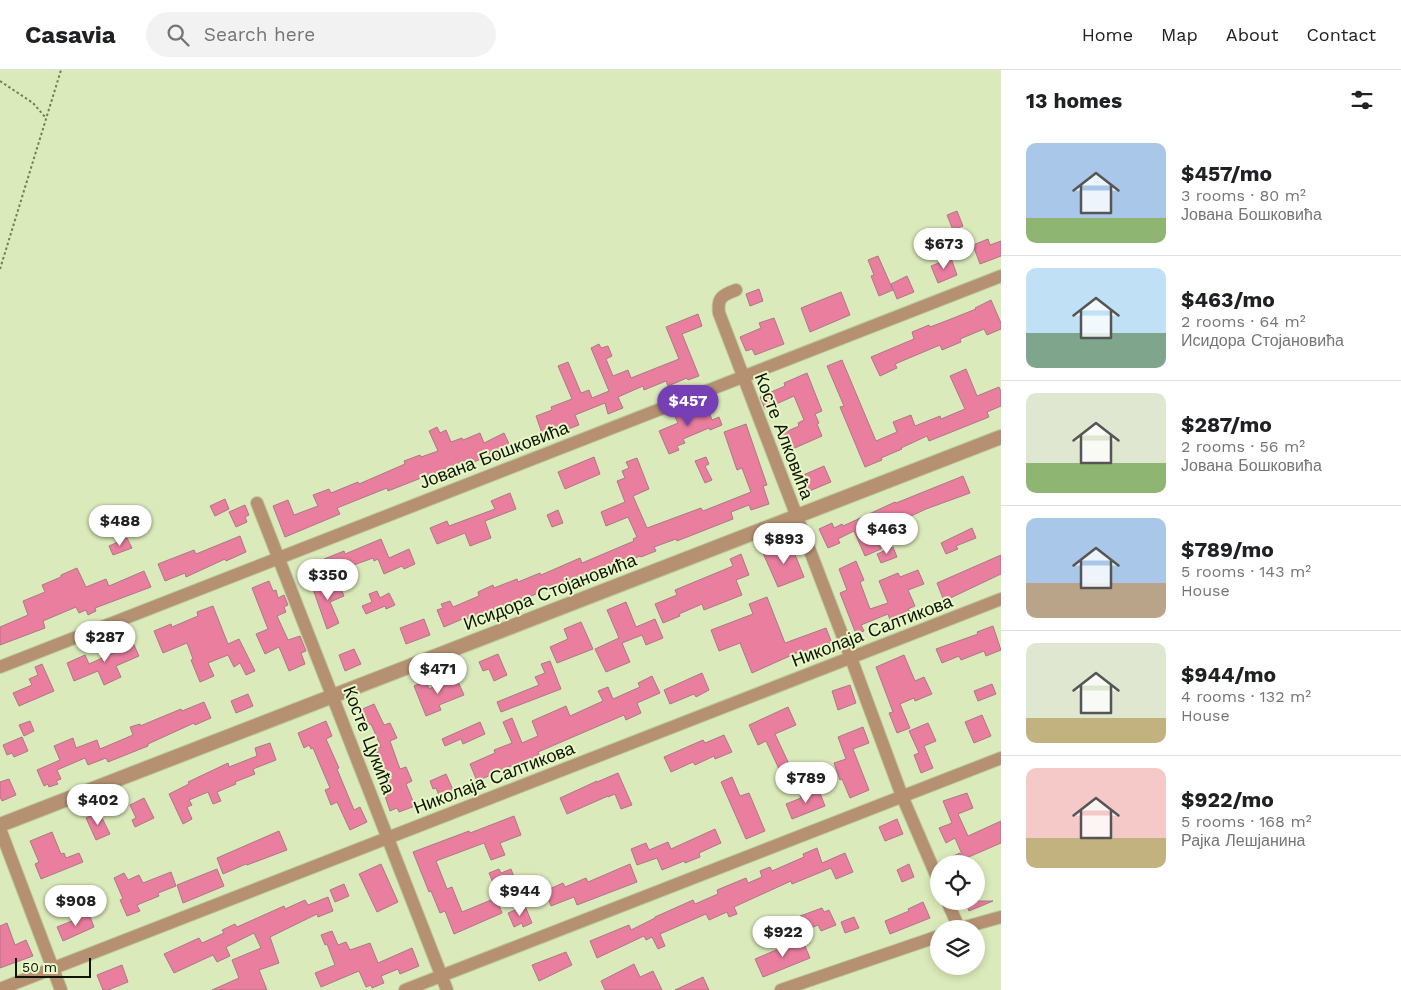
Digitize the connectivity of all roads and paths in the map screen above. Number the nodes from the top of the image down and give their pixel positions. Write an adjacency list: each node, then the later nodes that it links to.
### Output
1 (60, 70): 3 (path)
2 (0, 81): 3 (path)
3 (46, 118): 4 (path)
4 (0, 269)
5 (1001, 276): 7 (street, Јована Бошковића)
6 (736, 290): 7 (street, Косте Алковића)
7 (742, 377): 10 (street, Косте Алковића); 11 (street, Јована Бошковића)
8 (1001, 436): 10 (street, Исидора Стојановића)
9 (257, 503): 11 (street, Косте Цукића)
10 (797, 516): 13 (street, Косте Алковића); 15 (street, Исидора Стојановића)
11 (279, 558): 14 (street, Јована Бошковића); 15 (street, Косте Цукића)
12 (1001, 599): 13 (street, Николаја Салтикова)
13 (851, 658): 17 (street, Косте Алковића); 19 (street, Николаја Салтикова)
14 (0, 667)
15 (334, 696): 18 (street, Исидора Стојановића); 19 (street, Косте Цукића)
16 (1001, 758): 17 (street)
17 (902, 796): 20 (street, Косте Алковића); 25 (street)
18 (0, 827): 24 (street)
19 (389, 838): 24 (street, Николаја Салтикова); 25 (street, Косте Цукића)
20 (930, 861)
21 (1001, 917): 22 (street)
22 (985, 922)
23 (930, 939): 30 (street)
24 (53, 968): 26 (street, Николаја Салтикова); 27 (street)
25 (442, 976): 28 (street); 29 (street, Косте Цукића)
26 (0, 989)
27 (61, 990)
28 (405, 990)
29 (447, 990)
30 (781, 990)

